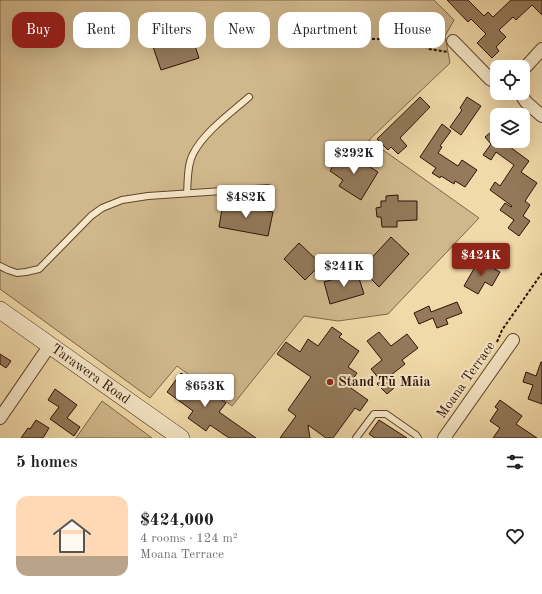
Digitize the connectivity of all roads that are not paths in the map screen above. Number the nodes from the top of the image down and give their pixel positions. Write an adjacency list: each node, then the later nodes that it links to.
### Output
1 (453, 41): 4 (street)
2 (542, 50): 3 (street)
3 (530, 63)
4 (490, 79)
5 (249, 97): 9 (lane)
6 (525, 100): 7 (street)
7 (542, 116)
8 (268, 188): 9 (lane)
9 (187, 193): 10 (lane)
10 (0, 266)
11 (0, 310): 13 (main road, Tarawera Road)
12 (513, 340): 18 (street, Moana Terrace)
13 (50, 346): 14 (street); 15 (main road, Tarawera Road)
14 (0, 418)
15 (181, 438)
16 (356, 438): 17 (lane)
17 (418, 438)
18 (444, 438)

